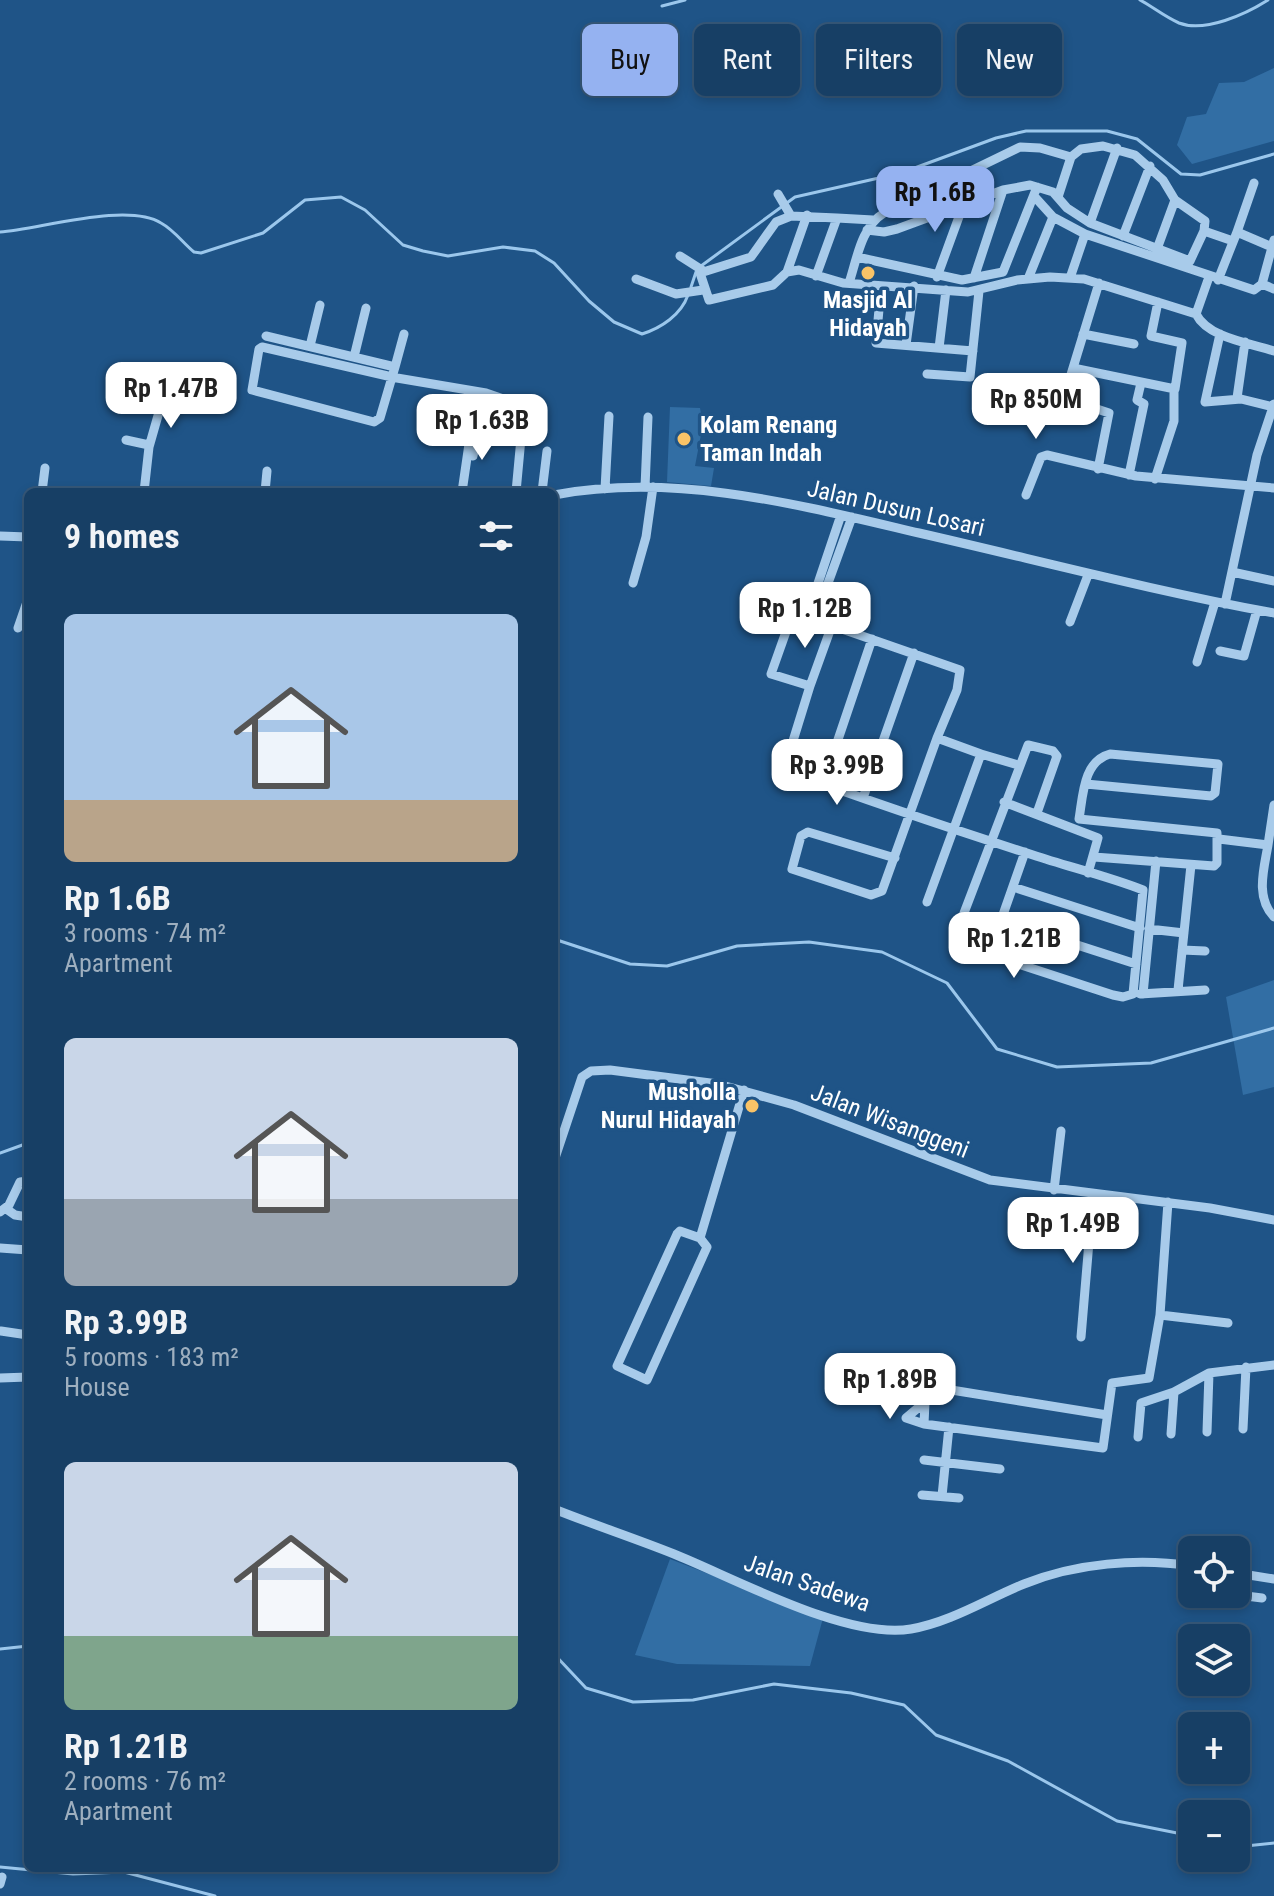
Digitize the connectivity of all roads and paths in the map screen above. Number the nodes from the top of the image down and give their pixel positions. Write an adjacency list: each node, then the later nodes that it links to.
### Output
1 (1117, 148): 2 (street); 3 (street); 16 (street)
2 (1071, 157): 8 (street); 15 (street)
3 (1150, 166): 9 (street); 20 (street)
4 (1254, 183): 21 (street)
5 (1003, 190): 6 (street); 10 (street); 31 (street)
6 (1036, 192): 8 (street); 13 (street); 31 (street)
7 (779, 196): 11 (street)
8 (1058, 197): 16 (street)
9 (1175, 200): 18 (street); 23 (street)
10 (964, 203): 17 (street); 30 (street)
11 (789, 213): 12 (street); 27 (street)
12 (807, 215): 14 (street); 28 (street)
13 (1053, 217): 19 (street); 34 (street)
14 (837, 218): 15 (street); 29 (street)
15 (873, 220): 17 (street)
16 (1090, 223): 20 (street)
17 (867, 230): 25 (street)
18 (1204, 231): 21 (street); 23 (street)
19 (1085, 234): 32 (street); 35 (street)
20 (1123, 236): 23 (street)
21 (1235, 236): 22 (street); 35 (street)
22 (1273, 243): 26 (street)
23 (1157, 249)
24 (680, 256): 27 (street)
25 (857, 257): 30 (street); 36 (street)
26 (1270, 266): 38 (street)
27 (699, 269): 41 (street)
28 (787, 272): 29 (street); 41 (street)
29 (816, 276): 36 (street)
30 (937, 277): 31 (street)
31 (974, 278)
32 (1070, 278): 34 (street); 37 (street)
33 (636, 279): 41 (street)
34 (1028, 279): 43 (street)
35 (1213, 279): 38 (street); 48 (street)
36 (849, 283): 39 (street)
37 (1099, 283): 45 (street); 50 (street)
38 (1262, 284): 40 (street)
39 (914, 286): 42 (street); 55 (street)
40 (1274, 289)
41 (703, 290)
42 (946, 290): 43 (street); 57 (street)
43 (979, 291): 58 (street)
44 (880, 298): 55 (street)
45 (1158, 302): 48 (street); 65 (street)
46 (320, 305): 56 (street)
47 (366, 308): 60 (street)
48 (1196, 314): 51 (street)
49 (404, 334): 62 (street)
50 (1083, 334): 54 (street); 61 (street)
51 (1220, 334): 53 (street); 67 (street)
52 (266, 336): 56 (street)
53 (1245, 342): 59 (street); 67 (street)
54 (1134, 344)
55 (906, 345): 57 (street)
56 (310, 346): 60 (street)
57 (939, 348): 58 (street)
58 (973, 351): 63 (street)
59 (1274, 351)
60 (354, 357): 62 (street)
61 (1073, 368): 64 (street); 78 (street)
62 (393, 372): 62 (street); 66 (street)
63 (927, 374)
64 (1141, 383): 65 (street); 80 (street)
65 (1174, 389): 81 (street)
66 (486, 393): 76 (street); 88 (street)
67 (1237, 398): 69 (street)
68 (140, 405): 74 (street)
69 (1274, 406): 82 (street)
70 (609, 416): 91 (street)
71 (648, 417): 83 (street)
72 (472, 429): 87 (street)
73 (126, 440): 74 (street)
74 (149, 445): 85 (street)
75 (547, 451): 89 (street)
76 (473, 456)
77 (45, 468): 84 (street)
78 (1098, 469): 80 (street); 93 (street)
79 (267, 471): 86 (street)
80 (1129, 475): 81 (street)
81 (1155, 479): 82 (street)
82 (1250, 486): 90 (street); 98 (street)
83 (649, 487): 91 (street, Jalan Dusun Losari); 94 (street, Jalan Dusun Losari); 101 (street)
84 (42, 488)
85 (144, 488)
86 (265, 488)
87 (463, 488)
88 (516, 488)
89 (542, 488)
90 (1274, 488)
91 (605, 489): 92 (street, Jalan Dusun Losari)
92 (558, 495)
93 (1026, 495)
94 (841, 515): 95 (street, Jalan Dusun Losari); 106 (street)
95 (852, 517): 99 (street, Jalan Dusun Losari); 106 (street)
96 (0, 536): 97 (street)
97 (24, 537)
98 (1232, 572): 100 (street); 102 (street)
99 (1088, 575): 102 (street, Jalan Dusun Losari); 107 (street)
100 (1274, 581)
101 (633, 583)
102 (1220, 603): 103 (street, Jalan Dusun Losari); 113 (street)
103 (1257, 610): 105 (street, Jalan Dusun Losari); 111 (street)
104 (24, 611): 109 (street)
105 (1274, 613)
106 (811, 617): 108 (street); 114 (street)
107 (1070, 622)
108 (832, 625): 110 (street); 114 (street)
109 (18, 628)
110 (872, 639): 112 (street); 118 (street)
111 (1220, 651)
112 (914, 653): 115 (street); 120 (street)
113 (1197, 662)
114 (810, 686): 118 (street)
115 (937, 738): 116 (street); 124 (street)
116 (981, 754): 117 (street); 127 (street)
117 (1018, 765): 121 (street); 123 (street)
118 (823, 784): 120 (street)
119 (1086, 784): 119 (street); 126 (street)
120 (863, 798): 124 (street)
121 (1004, 802): 123 (street); 131 (street)
122 (1274, 805): 128 (street)
123 (1037, 813): 126 (street)
124 (912, 815): 127 (street); 135 (street)
125 (1100, 823): 126 (street); 129 (street); 130 (street)
126 (1077, 824): 129 (street)
127 (953, 829): 131 (street); 142 (street)
128 (1272, 829): 132 (street)
129 (1098, 838): 134 (street)
130 (1219, 839): 132 (street); 138 (street)
131 (989, 841): 133 (street); 147 (street)
132 (1268, 845): 137 (street)
133 (1025, 852): 139 (street); 140 (street)
134 (1094, 857): 136 (street); 139 (street)
135 (895, 858): 135 (street)
136 (1156, 861): 138 (street); 145 (street)
137 (1270, 863): 141 (street)
138 (1191, 865): 146 (street)
139 (1088, 873): 145 (street)
140 (1013, 887): 144 (street); 145 (street)
141 (1269, 897): 143 (street)
142 (927, 902)
143 (1274, 917)
144 (1000, 920): 150 (street); 153 (street)
145 (1144, 929): 146 (street); 150 (street); 153 (street)
146 (1184, 933): 148 (street)
147 (956, 934)
148 (1182, 950): 149 (street); 151 (street)
149 (1205, 951)
150 (1136, 964): 153 (street)
151 (1178, 990): 152 (street); 153 (street)
152 (1205, 990)
153 (1138, 994)
154 (744, 1090): 156 (street, Jalan Wisanggeni); 158 (street, Jalan Wisanggeni); 164 (street)
155 (1061, 1131): 158 (street)
156 (558, 1148)
157 (24, 1182): 161 (street)
158 (1054, 1190): 159 (street, Jalan Wisanggeni)
159 (1093, 1194): 160 (street, Jalan Wisanggeni); 171 (street)
160 (1168, 1202): 163 (street, Jalan Wisanggeni); 167 (street)
161 (2, 1210): 162 (street)
162 (24, 1216)
163 (1274, 1220)
164 (700, 1238): 164 (street)
165 (0, 1248): 166 (street)
166 (24, 1250)
167 (1160, 1315): 168 (street); 179 (street)
168 (1228, 1323)
169 (1, 1331): 170 (street)
170 (24, 1334)
171 (1081, 1337)
172 (1274, 1365): 173 (street)
173 (1246, 1367): 174 (street); 182 (street)
174 (1209, 1373): 177 (street); 183 (street)
175 (24, 1377): 176 (street)
176 (0, 1380)
177 (1174, 1392): 184 (street); 185 (street)
178 (925, 1402): 179 (street); 180 (street); 180 (street)
179 (1107, 1415): 181 (street)
180 (924, 1424): 181 (street)
181 (949, 1427): 187 (street)
182 (1243, 1429)
183 (1207, 1432)
184 (1171, 1434)
185 (1138, 1437)
186 (924, 1460): 187 (street)
187 (945, 1462): 188 (street); 190 (street)
188 (1000, 1469)
189 (922, 1495): 190 (street)
190 (942, 1496): 191 (street)
191 (959, 1498)
192 (558, 1511): 193 (street, Jalan Sadewa)
193 (1178, 1564)
194 (1250, 1575): 195 (street)
195 (1274, 1579)
196 (1250, 1596): 197 (street)
197 (1262, 1598)

